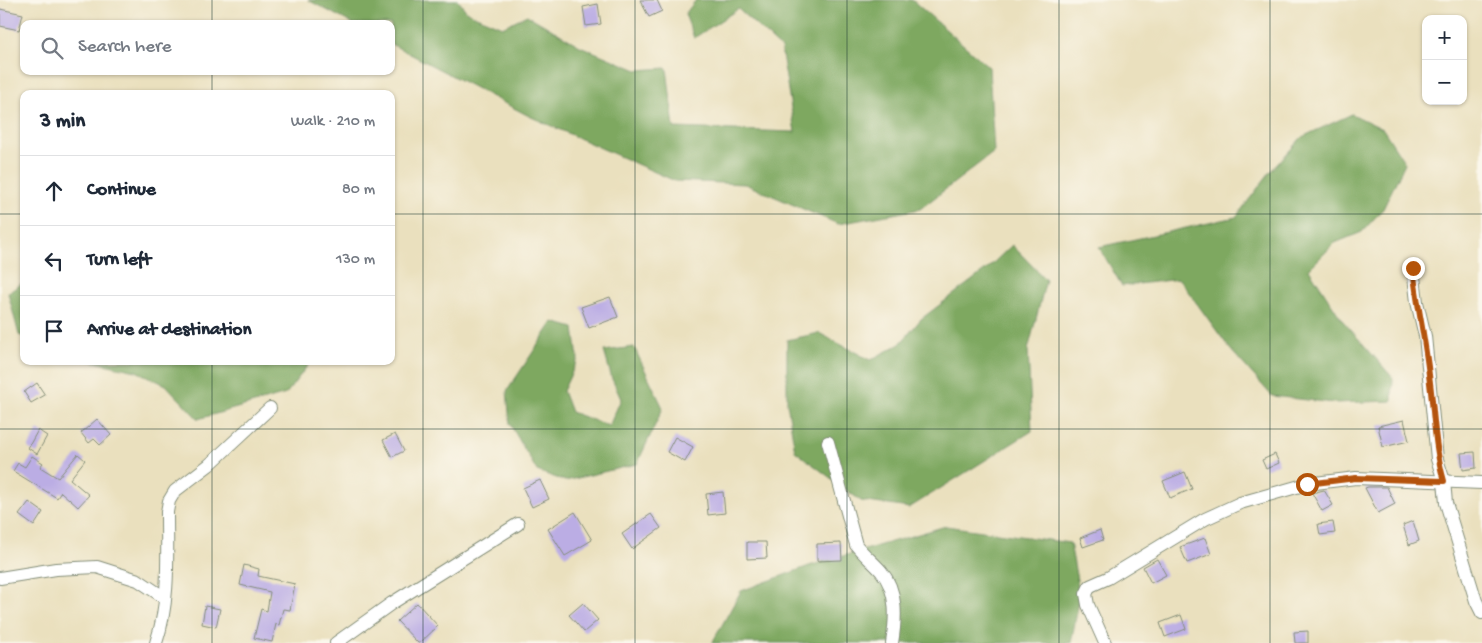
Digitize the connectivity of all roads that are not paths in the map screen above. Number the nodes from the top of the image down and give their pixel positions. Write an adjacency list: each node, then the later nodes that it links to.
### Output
1 (1413, 268): 4 (street)
2 (270, 408): 8 (street)
3 (828, 442): 12 (street)
4 (1444, 481): 5 (street); 9 (street); 13 (street)
5 (1482, 482)
6 (518, 524): 11 (street)
7 (0, 578): 8 (street)
8 (165, 598): 10 (street)
9 (1482, 614)
10 (156, 643)
11 (336, 643)
12 (892, 643)
13 (1105, 643)

